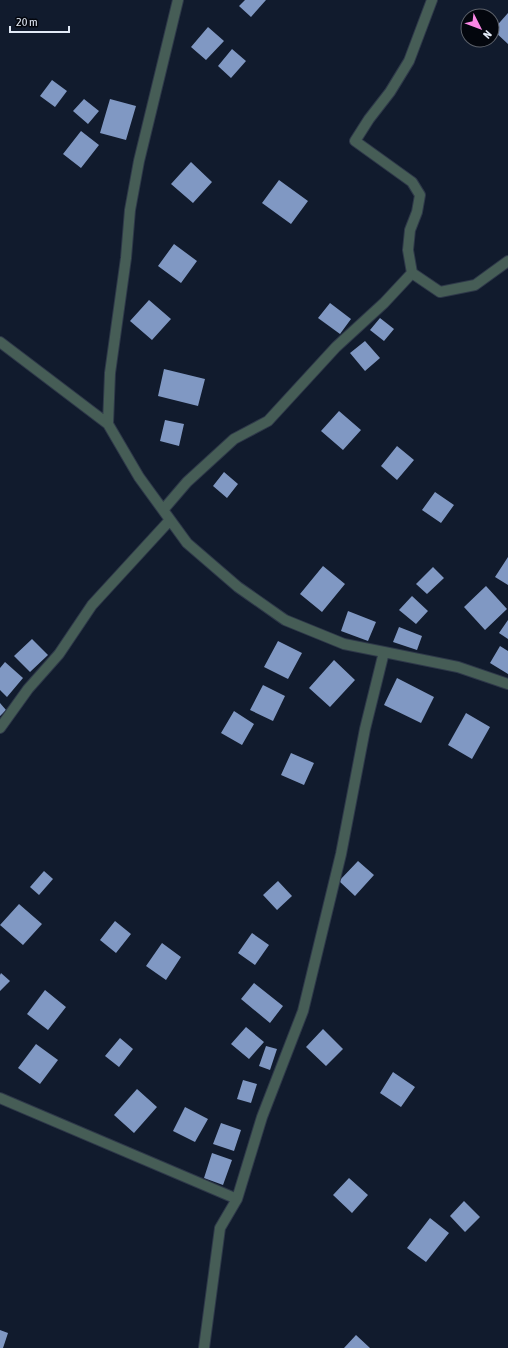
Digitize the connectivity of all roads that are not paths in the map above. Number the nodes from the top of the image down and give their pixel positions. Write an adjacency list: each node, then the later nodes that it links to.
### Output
1 (178, 0): 6 (street)
2 (432, 0): 4 (street)
3 (508, 261): 4 (street)
4 (412, 273): 7 (street)
5 (0, 342): 6 (street)
6 (108, 424): 7 (street)
7 (163, 510): 8 (street)
8 (170, 520): 9 (street); 11 (street)
9 (384, 652): 10 (street); 13 (street)
10 (508, 684)
11 (0, 728)
12 (0, 1098): 13 (street)
13 (237, 1199): 14 (street)
14 (204, 1348)

